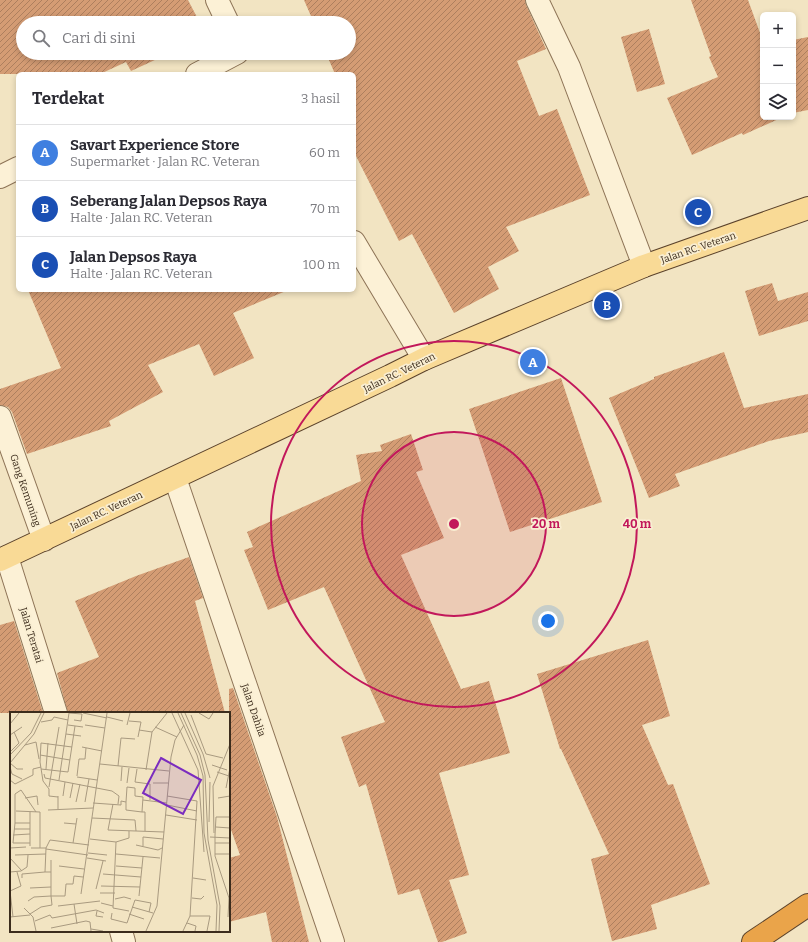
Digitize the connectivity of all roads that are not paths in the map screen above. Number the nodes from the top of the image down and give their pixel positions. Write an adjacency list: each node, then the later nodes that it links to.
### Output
1 (217, 0): 3 (street)
2 (537, 0): 10 (street)
3 (225, 16)
4 (224, 60): 5 (street)
5 (201, 72)
6 (16, 169): 7 (street)
7 (0, 177)
8 (808, 208): 10 (main road, Jalan RC. Veteran)
9 (356, 245): 11 (street)
10 (644, 266): 11 (main road, Jalan RC. Veteran)
11 (424, 359): 13 (main road, Jalan RC. Veteran)
12 (0, 417): 14 (street, Gang Kemuning)
13 (175, 478): 14 (main road, Jalan RC. Veteran); 20 (street, Jalan Dahlia)
14 (44, 540): 15 (main road, Jalan RC. Veteran)
15 (4, 558): 16 (street, Jalan Teratai)
16 (56, 712)
17 (808, 905): 21 (highway)
18 (121, 932): 19 (street)
19 (124, 942)
20 (333, 942)
21 (753, 942)

